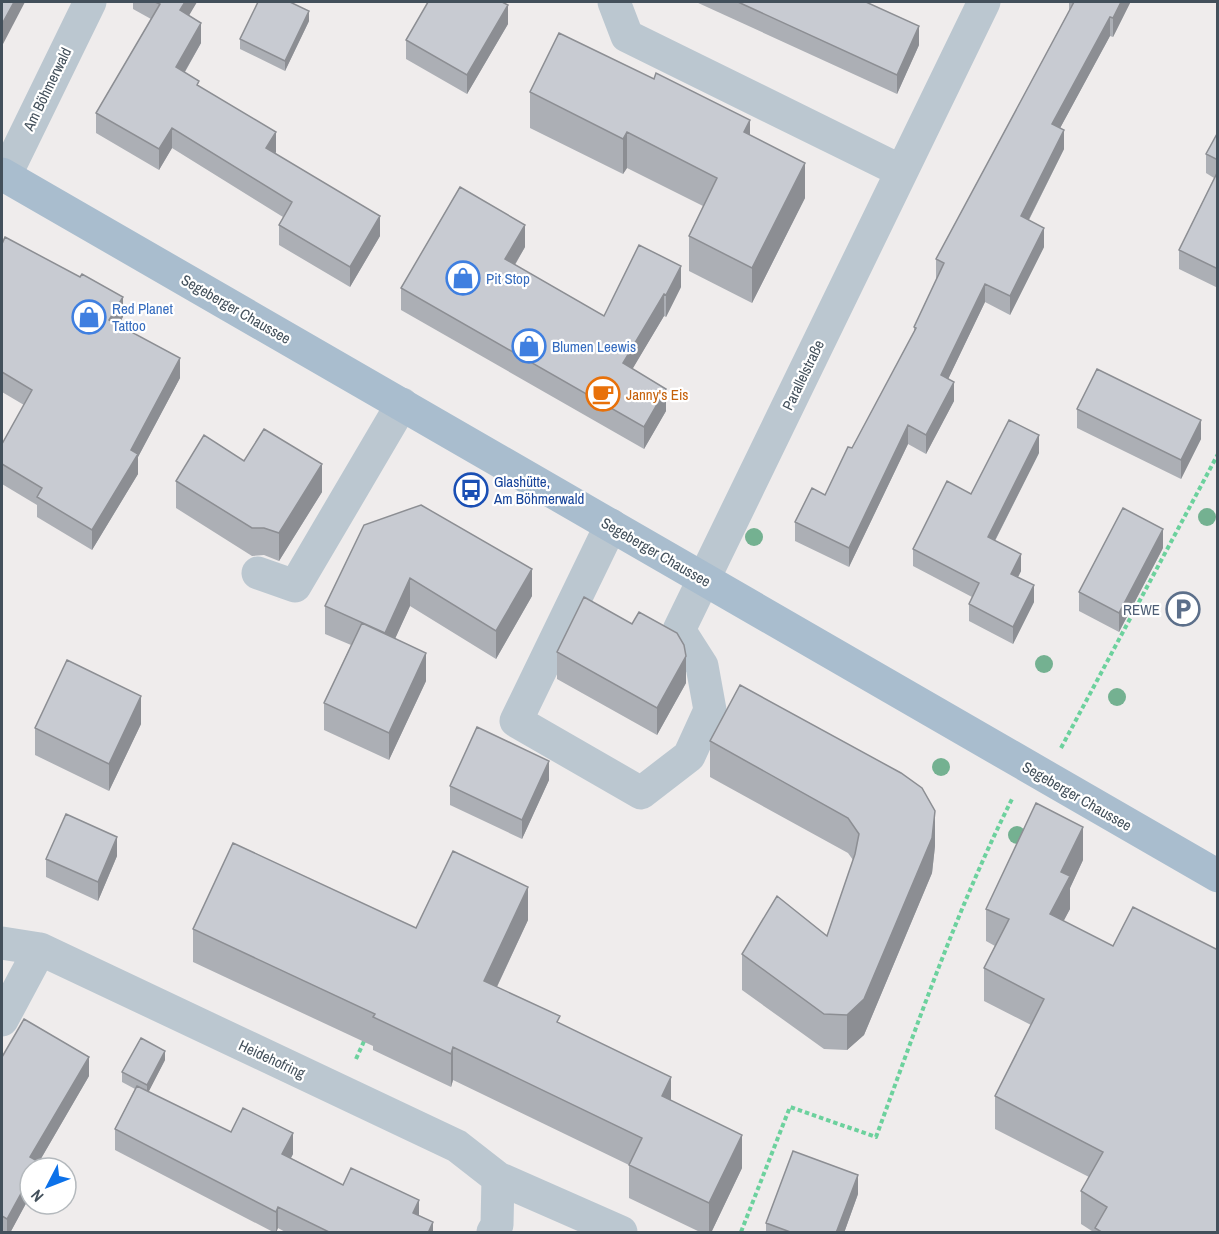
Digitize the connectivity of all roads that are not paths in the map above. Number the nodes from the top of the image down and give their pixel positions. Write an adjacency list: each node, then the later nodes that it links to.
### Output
1 (90, 2): 5 (street, Am Böhmerwald)
2 (614, 2): 4 (street)
3 (984, 2): 4 (street, Parallelstraße)
4 (901, 171): 9 (street, Parallelstraße)
5 (3, 175): 6 (main road, Segeberger Chaussee)
6 (402, 404): 7 (main road, Segeberger Chaussee); 8 (street)
7 (611, 525): 9 (main road, Segeberger Chaussee); 9 (street, Parallelstraße)
8 (258, 573)
9 (704, 579): 10 (main road, Segeberger Chaussee)
10 (1218, 876)
11 (2, 943): 12 (street, Heidehofring)
12 (40, 950): 13 (street); 14 (street, Heidehofring)
13 (2, 1020)
14 (498, 1178): 15 (street); 16 (street, Heidehofring)
15 (493, 1233)
16 (621, 1233)

